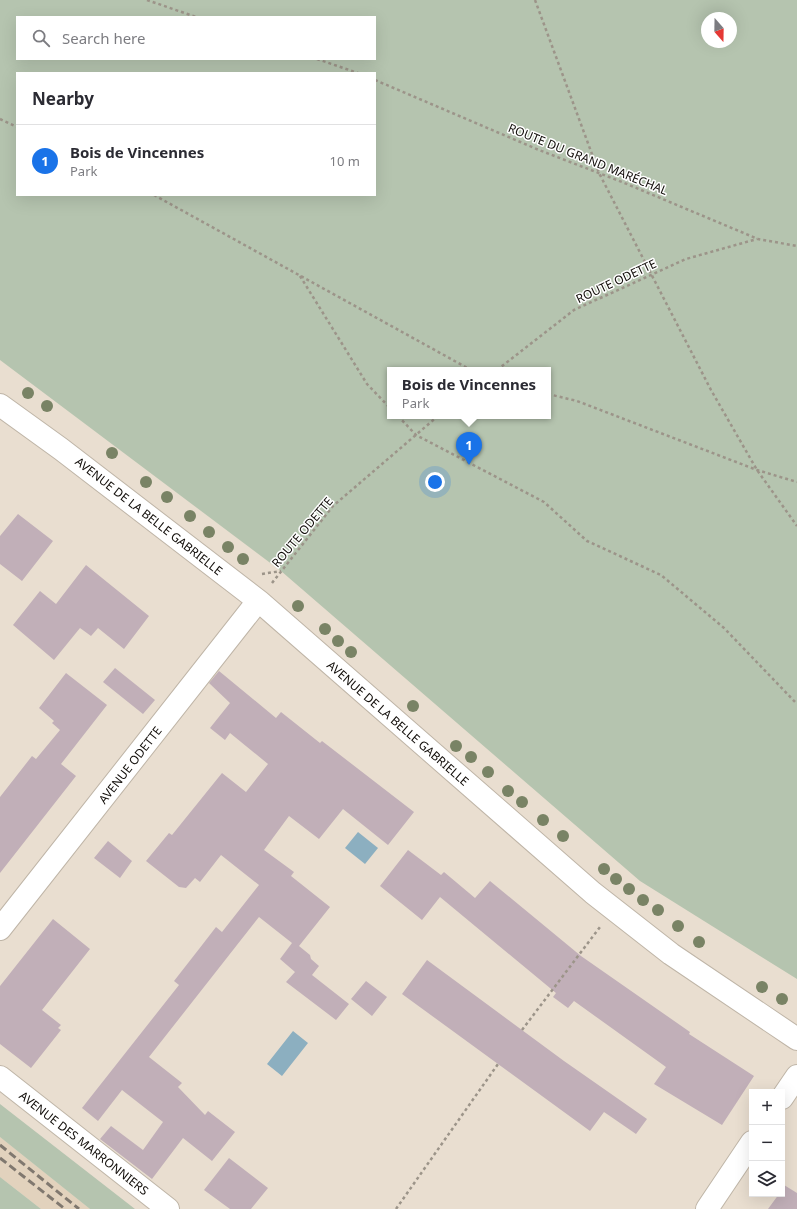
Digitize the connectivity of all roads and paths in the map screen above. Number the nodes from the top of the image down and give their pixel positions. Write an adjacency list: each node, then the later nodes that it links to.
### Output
1 (147, 0): 3 (path)
2 (535, 0): 9 (path)
3 (193, 16)
4 (320, 60): 5 (path)
5 (355, 72)
6 (376, 80): 9 (path, ROUTE DU GRAND MARÉCHAL)
7 (0, 118): 8 (path)
8 (16, 126)
9 (599, 173): 11 (path, ROUTE DU GRAND MARÉCHAL); 13 (path)
10 (156, 196): 14 (path)
11 (758, 239): 12 (path, ROUTE DU GRAND MARÉCHAL); 13 (path, ROUTE ODETTE)
12 (797, 246)
13 (651, 274): 16 (path, ROUTE ODETTE); 23 (path)
14 (300, 276): 15 (path); 19 (path)
15 (466, 367)
16 (501, 367)
17 (551, 395): 23 (path)
18 (0, 405): 26 (street, AVENUE DE LA BELLE GABRIELLE)
19 (387, 405)
20 (401, 419): 22 (path)
21 (435, 419): 22 (path, ROUTE ODETTE)
22 (416, 435): 26 (path, ROUTE ODETTE); 27 (path)
23 (757, 470): 24 (path); 25 (path)
24 (797, 482)
25 (797, 526)
26 (258, 601): 28 (street, AVENUE DE LA BELLE GABRIELLE); 29 (street, AVENUE ODETTE)
27 (797, 704)
28 (613, 909): 30 (path); 31 (street, AVENUE DE LA BELLE GABRIELLE)
29 (0, 929)
30 (522, 1030)
31 (797, 1039)
32 (498, 1064): 38 (path)
33 (797, 1076): 35 (street)
34 (0, 1077): 37 (street, AVENUE DES MARRONNIERS)
35 (785, 1094)
36 (749, 1146): 39 (street)
37 (168, 1209)
38 (396, 1209)
39 (706, 1209)

